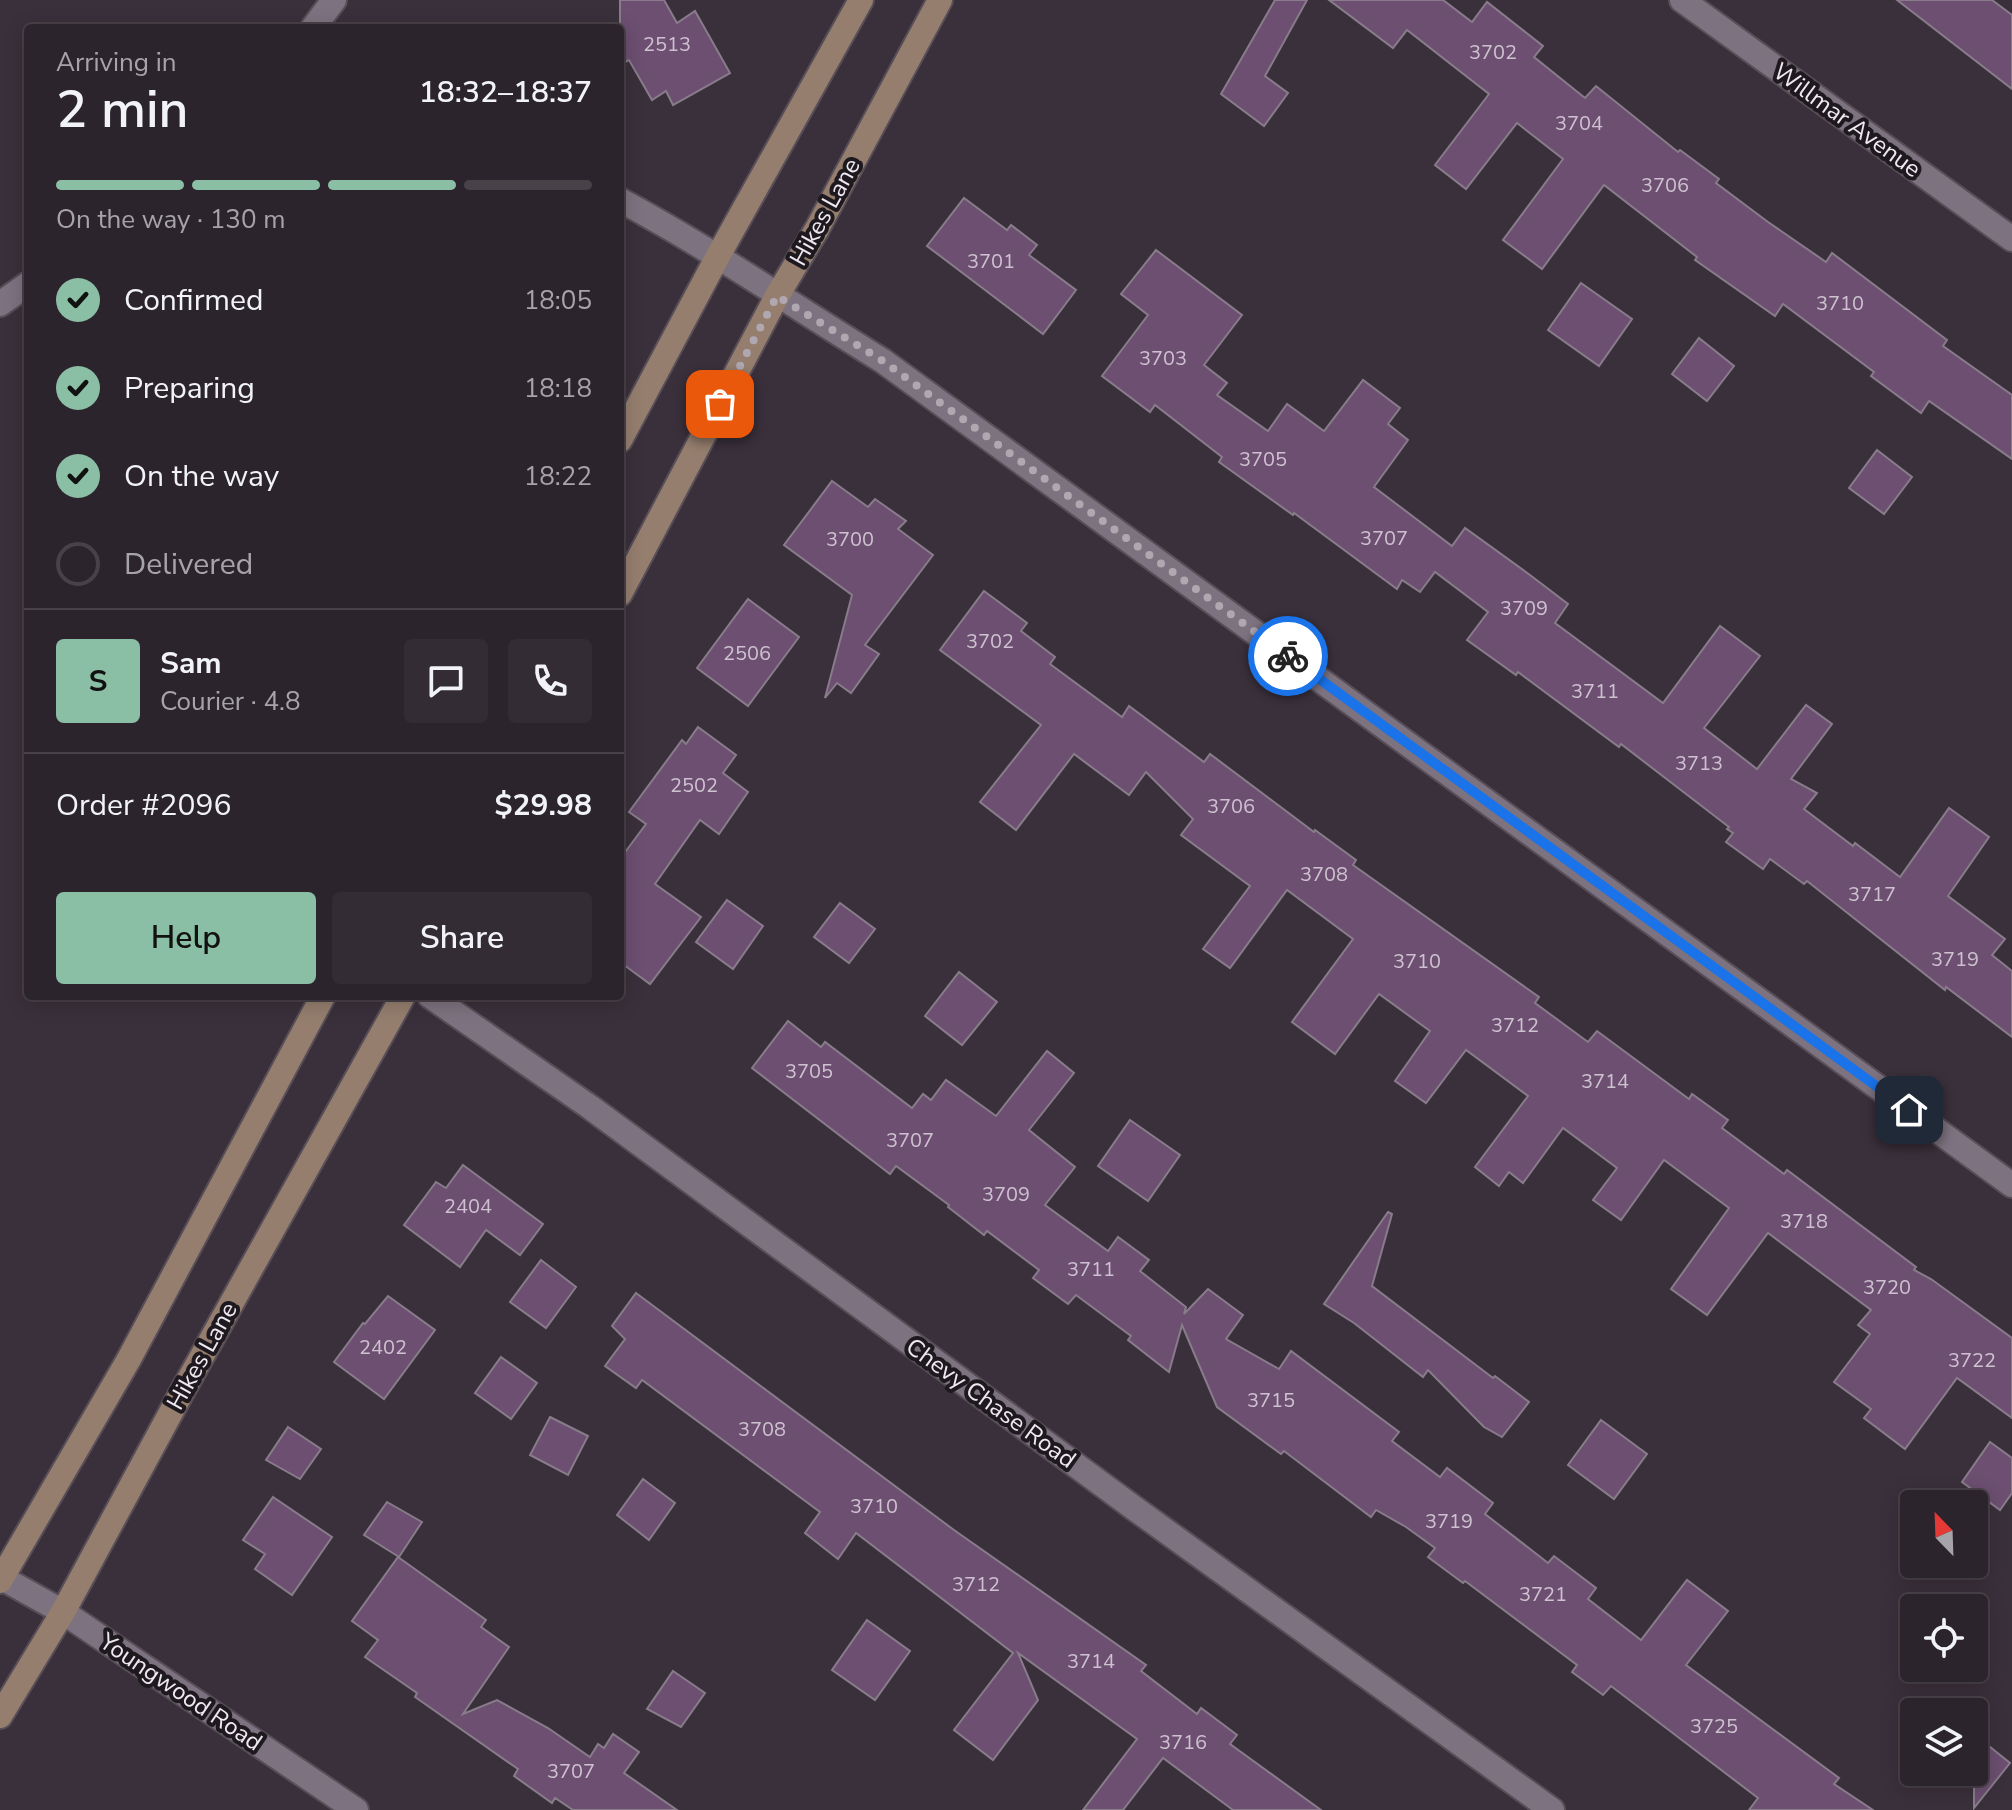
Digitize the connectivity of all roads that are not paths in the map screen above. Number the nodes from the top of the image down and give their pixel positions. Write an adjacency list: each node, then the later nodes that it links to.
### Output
1 (334, 0): 5 (street)
2 (861, 0): 8 (main road)
3 (940, 0): 10 (main road, Hikes Lane)
4 (1682, 0): 7 (street, Willmar Avenue)
5 (316, 24)
6 (624, 202): 8 (street)
7 (2012, 239)
8 (718, 256): 10 (street); 12 (main road)
9 (24, 287): 11 (street)
10 (777, 296): 13 (main road, Hikes Lane); 17 (street)
11 (0, 304)
12 (624, 432)
13 (624, 586)
14 (321, 1000): 18 (main road)
15 (401, 1000): 19 (main road, Hikes Lane)
16 (436, 1000): 22 (street, Chevy Chase Road)
17 (2012, 1185)
18 (1, 1580): 19 (street, Youngwood Road)
19 (63, 1612): 20 (main road, Hikes Lane); 21 (street, Youngwood Road)
20 (0, 1716)
21 (356, 1810)
22 (1552, 1810)

